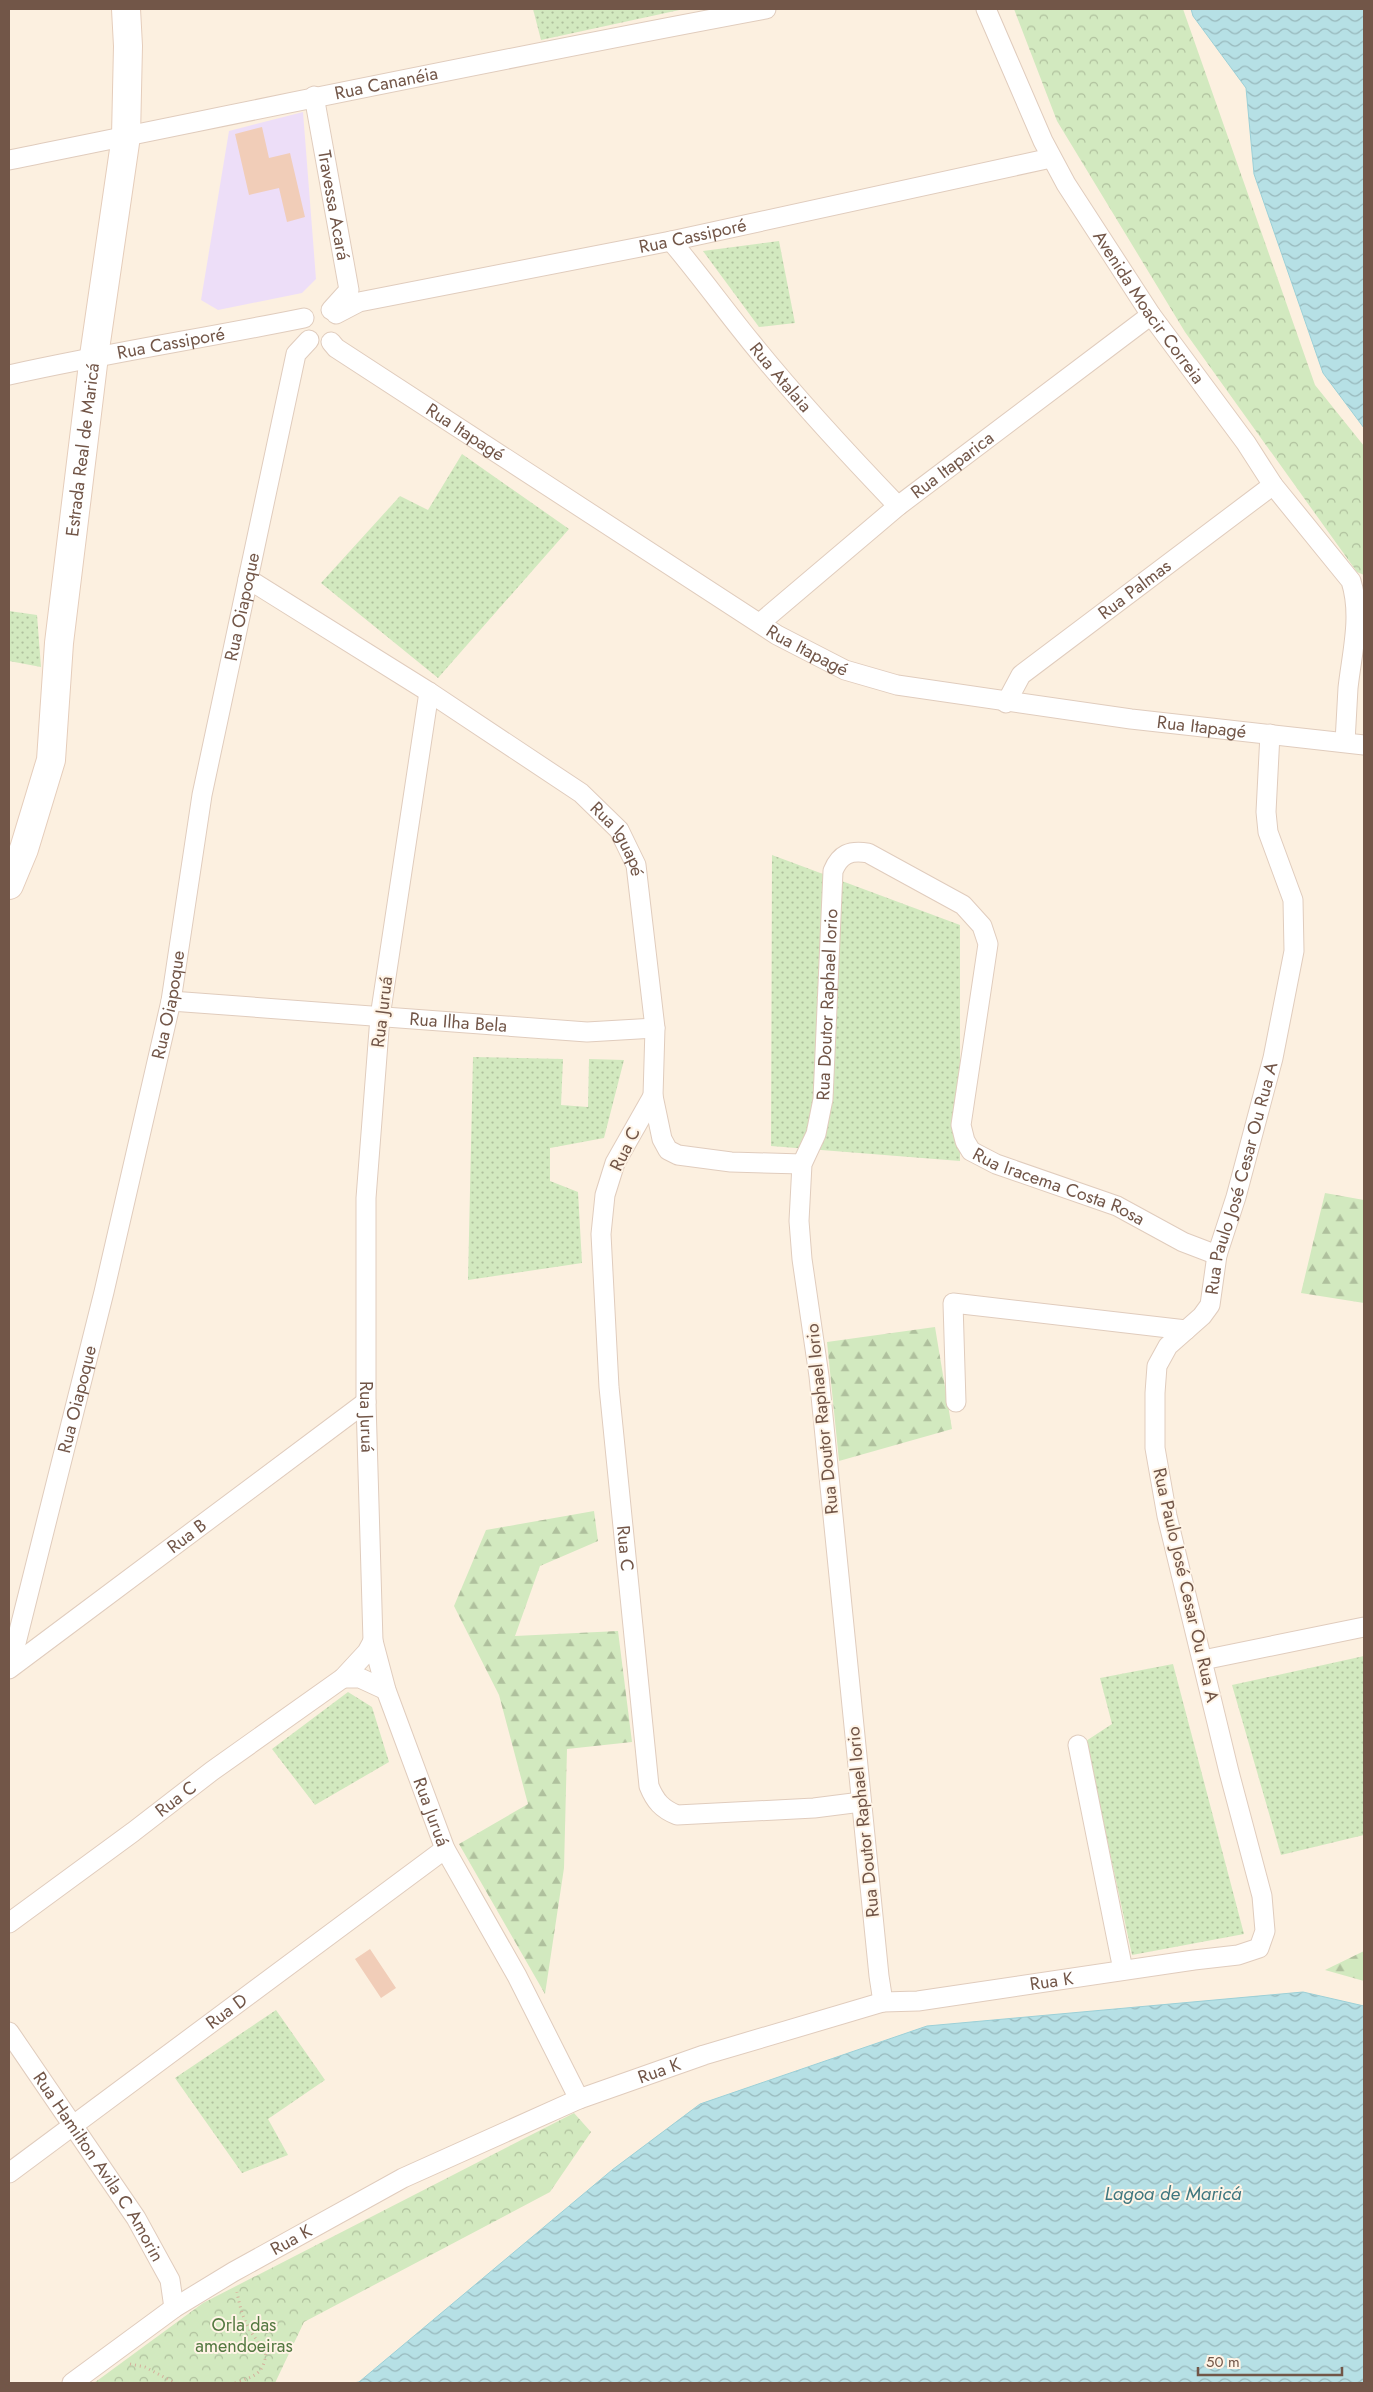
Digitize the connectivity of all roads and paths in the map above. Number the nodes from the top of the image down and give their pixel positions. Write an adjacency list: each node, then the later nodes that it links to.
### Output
1 (126, 9): 5 (main road, Estrada Real de Maricá)
2 (766, 9): 4 (street, Rua Cananéia)
3 (986, 9): 6 (street, Avenida Moacir Correia)
4 (314, 96): 5 (street, Rua Cananéia); 9 (street, Travessa Acará)
5 (126, 136): 7 (street, Rua Cananéia); 14 (main road, Estrada Real de Maricá)
6 (1052, 158): 8 (street, Rua Cassiporé); 10 (street, Avenida Moacir Correia)
7 (9, 160)
8 (671, 241): 9 (street, Rua Cassiporé); 17 (street, Rua Atalaia)
9 (334, 312): 11 (street, Rua Cassiporé); 13 (street)
10 (1151, 315): 16 (street, Avenida Moacir Correia); 17 (street, Rua Itaparica)
11 (304, 318): 12 (street); 14 (street, Rua Cassiporé)
12 (309, 340): 13 (street); 18 (street, Rua Oiapoque)
13 (331, 342): 19 (street, Rua Itapagé)
14 (94, 356): 15 (street, Rua Cassiporé); 26 (main road, Estrada Real de Maricá)
15 (9, 375)
16 (1273, 485): 21 (street, Rua Palmas); 23 (street, Avenida Moacir Correia)
17 (898, 506): 19 (street, Rua Itaparica)
18 (248, 579): 20 (street, Rua Iguapé); 27 (street, Rua Oiapoque)
19 (760, 623): 21 (street, Rua Itapagé)
20 (429, 692): 28 (street, Rua Juruá); 29 (street, Rua Iguapé)
21 (1006, 703): 22 (street, Rua Itapagé)
22 (1270, 734): 23 (street, Rua Itapagé); 32 (street, Rua Paulo José Cesar Ou Rua A)
23 (1345, 742): 24 (street, Rua Itapagé)
24 (1364, 745)
25 (856, 851): 31 (street, Rua Doutor Raphael Iorio); 32 (street, Rua Iracema Costa Rosa)
26 (9, 885)
27 (171, 1001): 28 (street, Rua Ilha Bela); 39 (street, Rua Oiapoque)
28 (380, 1017): 29 (street, Rua Ilha Bela); 34 (street, Rua Juruá)
29 (655, 1028): 30 (street, Rua Iguapé)
30 (653, 1096): 31 (street, Rua Iguapé); 43 (street, Rua C)
31 (802, 1164): 43 (street, Rua Doutor Raphael Iorio)
32 (1217, 1255): 33 (street, Rua Paulo José Cesar Ou Rua A)
33 (1186, 1330): 35 (street); 38 (street, Rua Paulo José Cesar Ou Rua A)
34 (366, 1402): 37 (street, Rua Juruá); 39 (street, Rua B)
35 (956, 1402)
36 (1364, 1627): 38 (street)
37 (373, 1641): 40 (street, Rua C); 41 (street, Rua Juruá)
38 (1203, 1660): 45 (street, Rua Paulo José Cesar Ou Rua A)
39 (10, 1668)
40 (343, 1678): 41 (street); 46 (street, Rua C)
41 (386, 1690): 44 (street, Rua Juruá)
42 (1078, 1745): 47 (street)
43 (861, 1802): 48 (street, Rua Doutor Raphael Iorio)
44 (445, 1849): 50 (street, Rua Juruá); 51 (street, Rua D)
45 (1262, 1896): 47 (street, Rua K)
46 (9, 1923)
47 (1123, 1970): 48 (street, Rua K)
48 (884, 2002): 50 (street, Rua K)
49 (9, 2032): 51 (street, Rua Hamilton Avila C Amorin)
50 (579, 2099): 53 (street, Rua K)
51 (72, 2124): 52 (street, Rua D); 54 (street, Rua Hamilton Avila C Amorin)
52 (9, 2173)
53 (233, 2272): 54 (street, Rua K); 58 (path)
54 (174, 2308): 55 (street, Rua K)
55 (105, 2359): 56 (street, Rua K); 57 (path)
56 (72, 2383)
57 (175, 2383)
58 (235, 2383)

